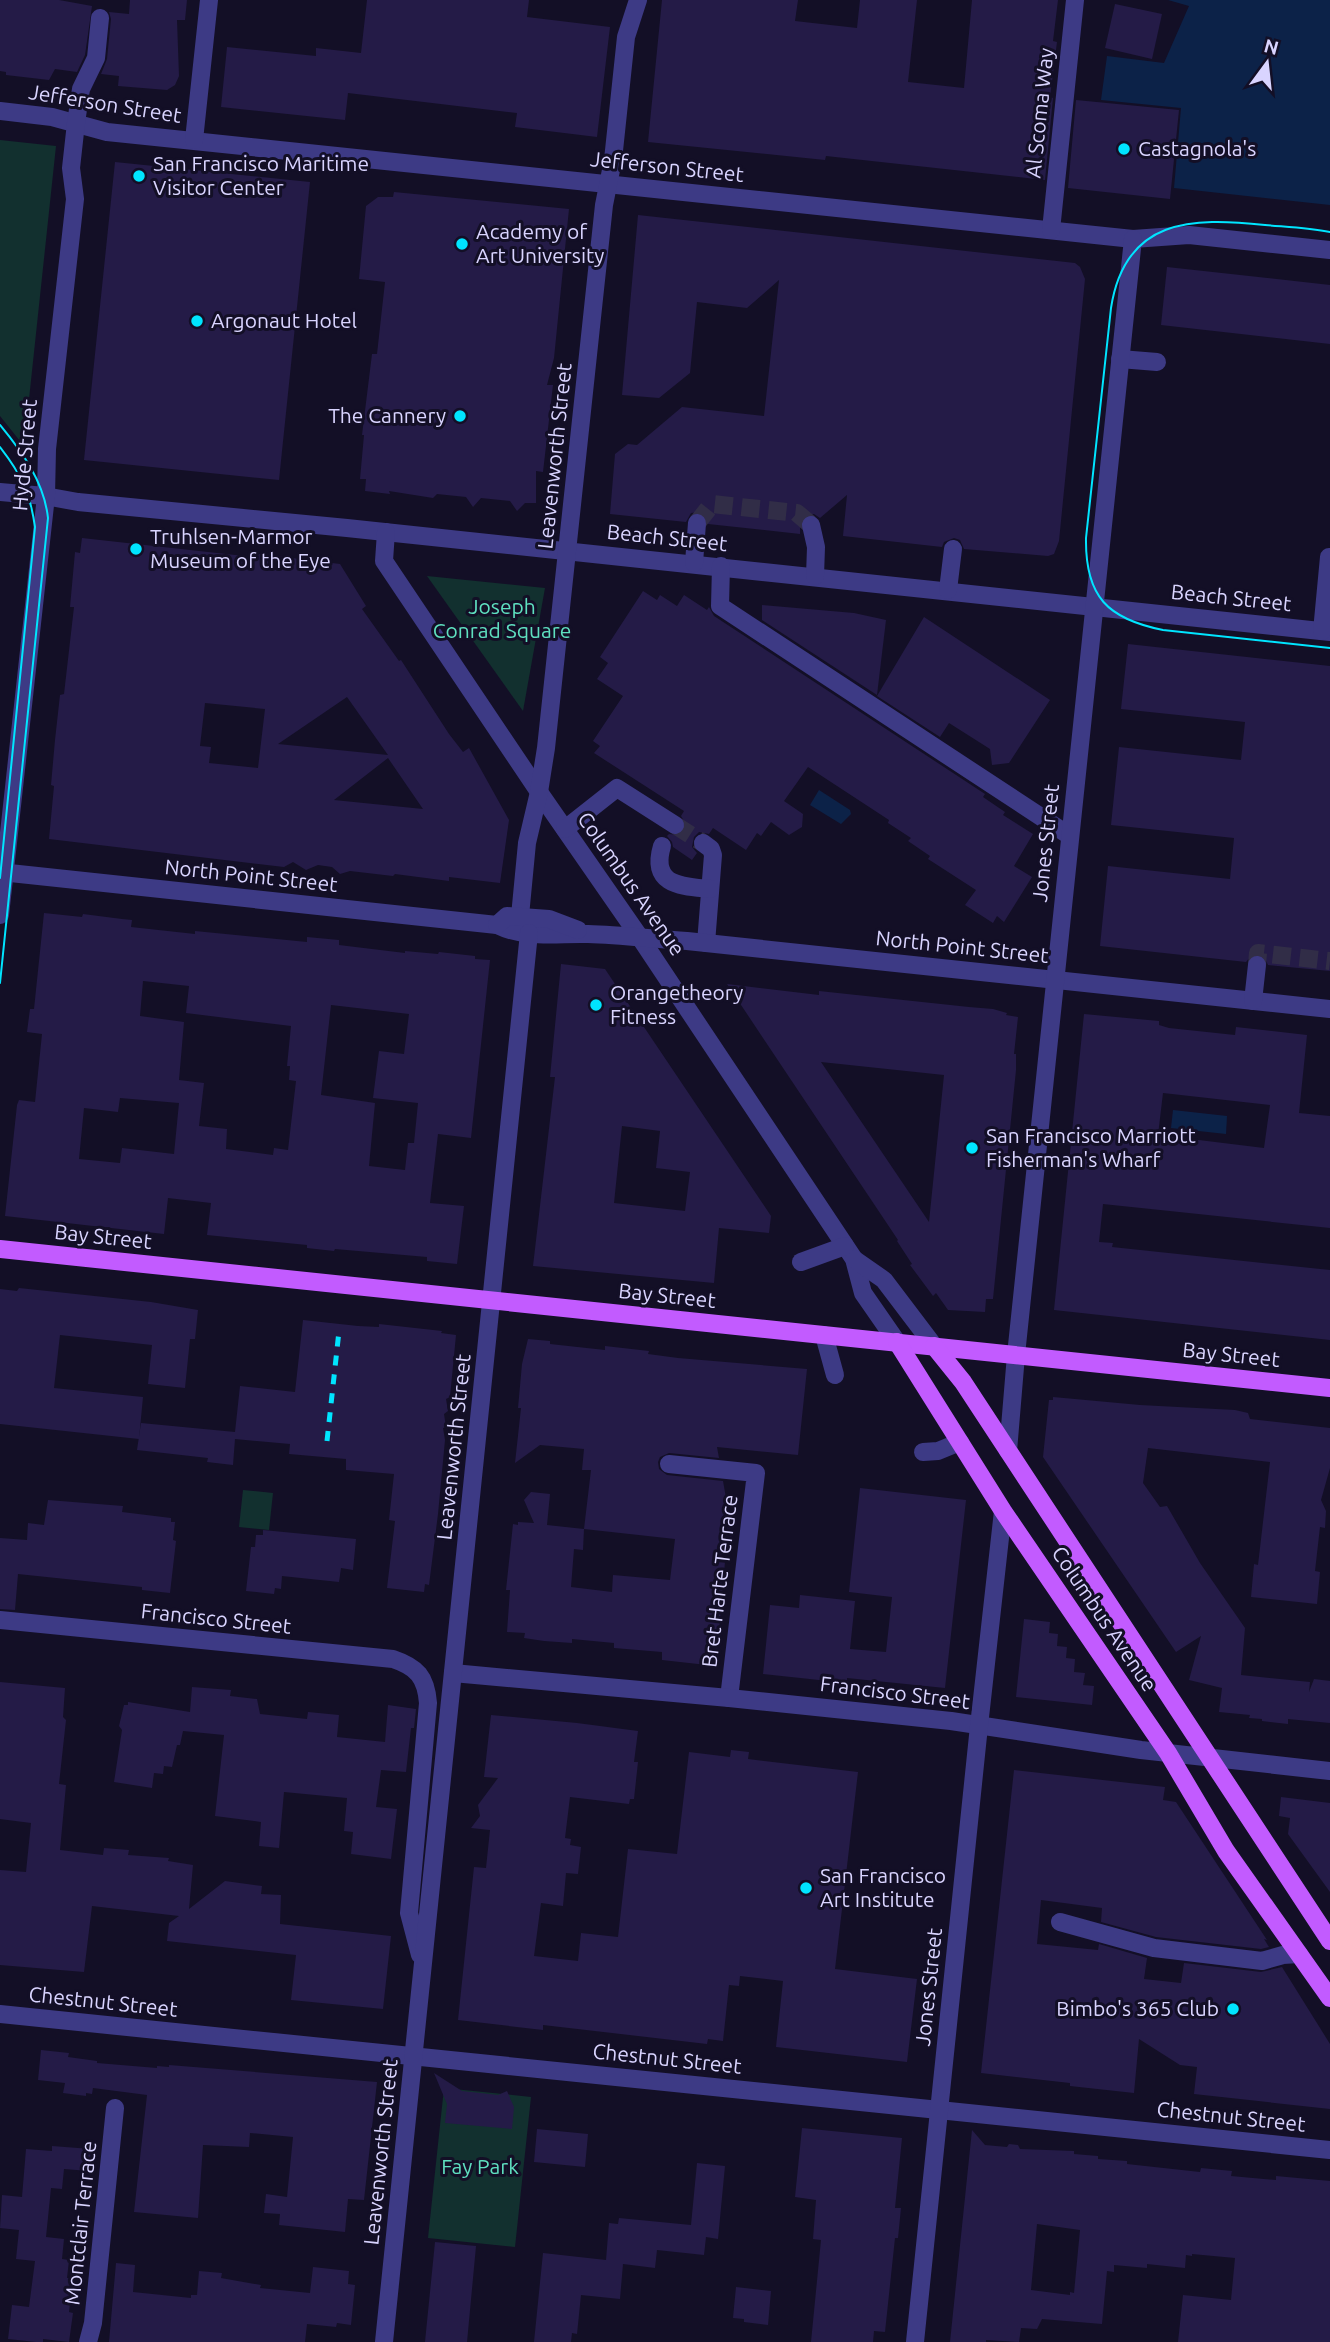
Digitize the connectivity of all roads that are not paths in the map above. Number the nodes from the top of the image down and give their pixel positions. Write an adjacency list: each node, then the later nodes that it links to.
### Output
1 (209, 0): 7 (street)
2 (638, 0): 8 (street, Leavenworth Street)
3 (1075, 0): 9 (street, Al Scoma Way)
4 (100, 18): 6 (street, Hyde Street)
5 (0, 111): 6 (street, Jefferson Street)
6 (76, 124): 7 (street, Jefferson Street); 15 (street, Hyde Street)
7 (194, 140): 8 (street, Jefferson Street)
8 (608, 184): 9 (street, Jefferson Street); 20 (street, Leavenworth Street)
9 (1051, 230): 10 (street, Jefferson Street)
10 (1133, 239): 11 (street, Jefferson Street); 12 (street, Jones Street)
11 (1330, 250)
12 (1120, 359): 13 (street); 26 (street, Jones Street)
13 (1157, 362)
14 (0, 492): 15 (street, Beach Street)
15 (47, 496): 18 (street, Beach Street); 34 (street, Hyde Street)
16 (697, 523): 22 (street)
17 (811, 525): 24 (street)
18 (386, 532): 20 (street, Beach Street); 28 (street, Columbus Avenue)
19 (953, 549): 25 (street)
20 (568, 551): 22 (street, Beach Street); 28 (street, Leavenworth Street)
21 (1329, 557): 27 (street)
22 (694, 564): 23 (street, Beach Street)
23 (721, 566): 24 (street, Beach Street); 31 (street)
24 (814, 576): 25 (street, Beach Street)
25 (948, 590): 26 (street, Beach Street)
26 (1094, 606): 27 (street, Beach Street); 31 (street, Jones Street)
27 (1326, 631)
28 (539, 792): 30 (street, Columbus Avenue); 37 (street, Leavenworth Street)
29 (675, 825): 30 (street)
30 (565, 829): 41 (street, Columbus Avenue)
31 (1070, 836): 44 (street, Jones Street)
32 (703, 843): 35 (street)
33 (662, 846): 35 (street)
34 (2, 872): 36 (street, Hyde Street); 38 (street, North Point Street)
35 (710, 889): 42 (street)
36 (0, 915)
37 (520, 916): 38 (street, North Point Street); 40 (street, North Point Street)
38 (497, 925): 39 (street, North Point Street)
39 (529, 933): 40 (street, North Point Street); 50 (street, Leavenworth Street)
40 (588, 934): 41 (street, North Point Street)
41 (641, 939): 42 (street, North Point Street); 48 (street, Columbus Avenue)
42 (706, 943): 44 (street, North Point Street)
43 (1257, 965): 45 (street)
44 (1055, 980): 45 (street, North Point Street); 54 (street, Jones Street)
45 (1253, 1001): 46 (street, North Point Street)
46 (1330, 1009)
47 (0, 1249): 50 (main road, Bay Street)
48 (850, 1252): 49 (street); 52 (street, Columbus Avenue); 53 (street, Columbus Avenue)
49 (801, 1262)
50 (492, 1301): 51 (main road, Bay Street); 63 (street, Leavenworth Street)
51 (824, 1335): 52 (main road, Bay Street); 55 (street)
52 (897, 1342): 53 (main road, Bay Street); 57 (main road, Columbus Avenue)
53 (934, 1346): 54 (main road, Bay Street); 58 (main road, Columbus Avenue)
54 (1016, 1355): 56 (main road, Bay Street); 58 (street, Jones Street)
55 (835, 1375)
56 (1330, 1388)
57 (960, 1441): 59 (street); 61 (main road, Columbus Avenue)
58 (1008, 1451): 68 (main road, Columbus Avenue)
59 (923, 1452)
60 (669, 1464): 65 (street, Bret Harte Terrace)
61 (1003, 1511): 66 (street, Jones Street); 67 (main road, Columbus Avenue)
62 (0, 1620): 64 (street, Francisco Street)
63 (453, 1673): 65 (street, Francisco Street); 73 (street, Leavenworth Street)
64 (423, 1677): 73 (street, Leavenworth Street)
65 (729, 1698): 66 (street, Francisco Street)
66 (979, 1726): 67 (street, Francisco Street); 78 (street, Jones Street)
67 (1168, 1753): 68 (street, Francisco Street); 72 (main road, Columbus Avenue)
68 (1210, 1759): 69 (street, Francisco Street); 71 (main road, Columbus Avenue)
69 (1330, 1771)
70 (1060, 1923): 72 (street)
71 (1330, 1941)
72 (1299, 1954): 74 (main road, Columbus Avenue)
73 (423, 1966): 76 (street, Leavenworth Street)
74 (1330, 1998)
75 (0, 2014): 76 (street, Chestnut Street)
76 (413, 2057): 78 (street, Chestnut Street); 81 (street, Leavenworth Street)
77 (115, 2108): 80 (street, Montclair Terrace)
78 (939, 2110): 79 (street, Chestnut Street); 82 (street, Jones Street)
79 (1330, 2150)
80 (88, 2342)
81 (384, 2342)
82 (915, 2342)

